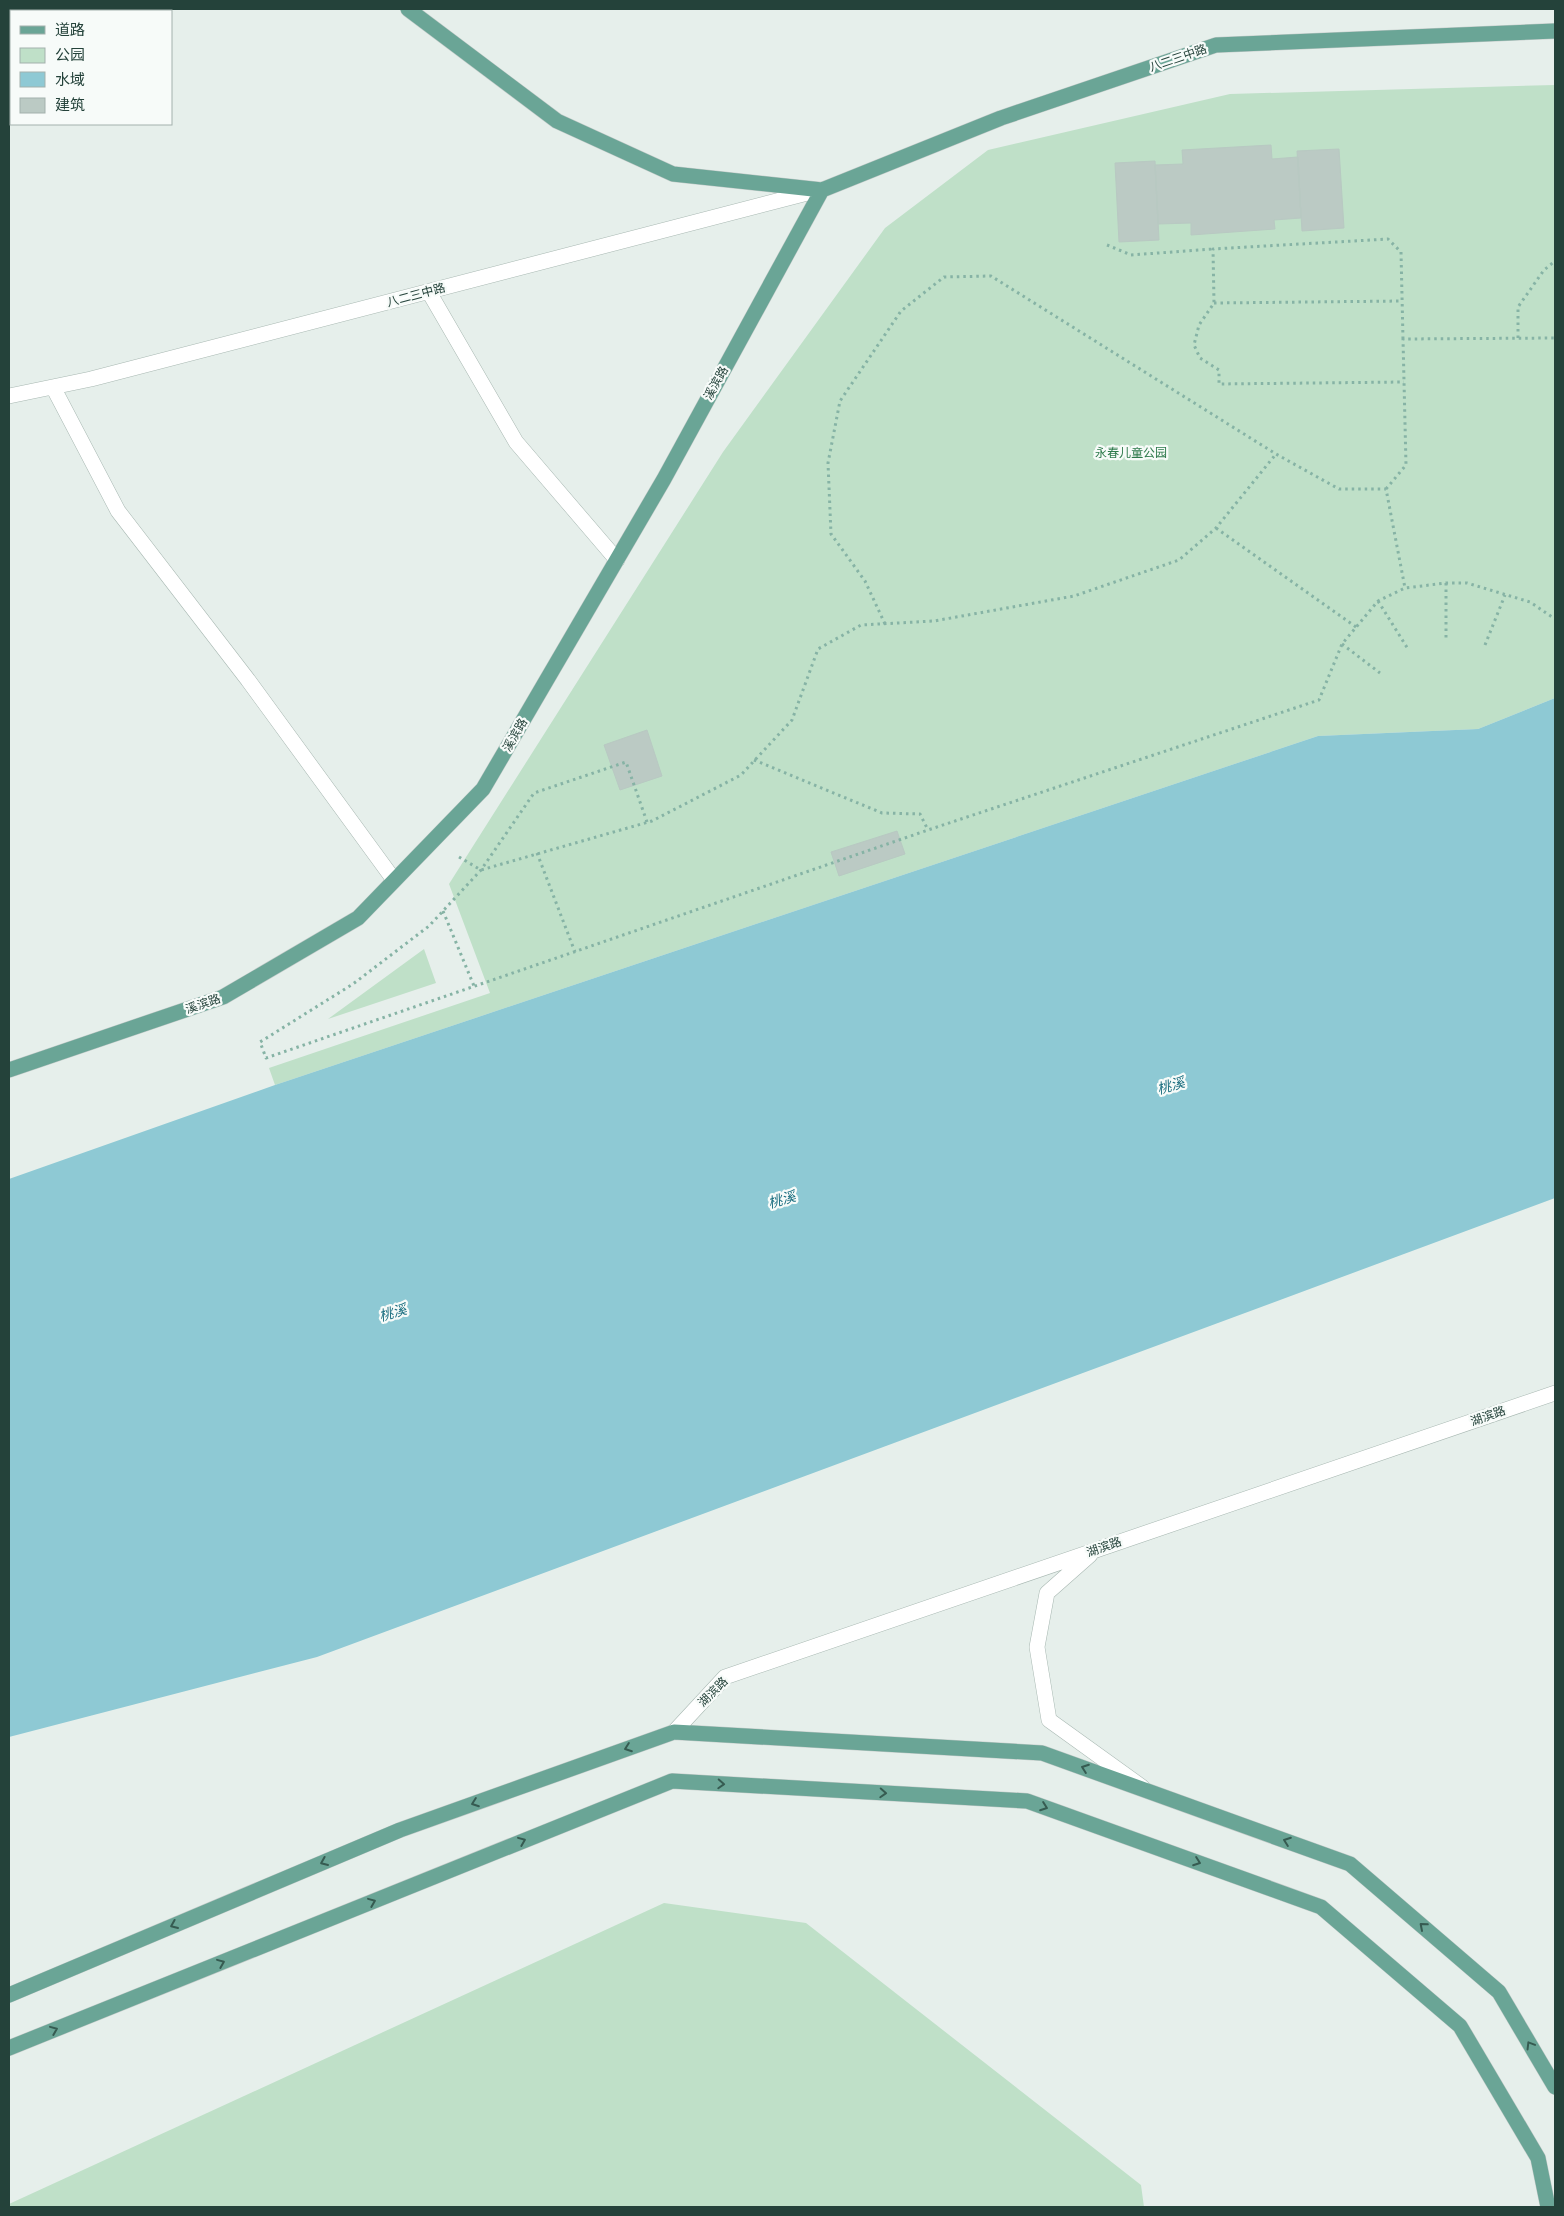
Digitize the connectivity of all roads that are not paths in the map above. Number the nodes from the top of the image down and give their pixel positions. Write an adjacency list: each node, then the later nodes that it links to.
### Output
1 (408, 9): 3 (main road, 八二三中路)
2 (1555, 31): 3 (main road, 八二三中路)
3 (822, 190): 4 (street, 八二三中路); 7 (main road, 溪滨路)
4 (429, 292): 5 (street, 八二三中路); 7 (street)
5 (53, 387): 6 (street, 八二三中路); 8 (street)
6 (9, 396)
7 (617, 560): 8 (main road, 溪滨路)
8 (394, 880): 9 (main road, 溪滨路)
9 (9, 1070)
10 (1555, 1393): 11 (street, 湖滨路)
11 (1096, 1550): 12 (street, 湖滨路); 13 (street)
12 (674, 1732): 13 (main road, one-way to 12); 14 (main road, one-way to 14)
13 (1148, 1791): 16 (main road, one-way to 13)
14 (9, 1995)
15 (9, 2048): 17 (main road, one-way to 17)
16 (1555, 2087)
17 (1548, 2207)

